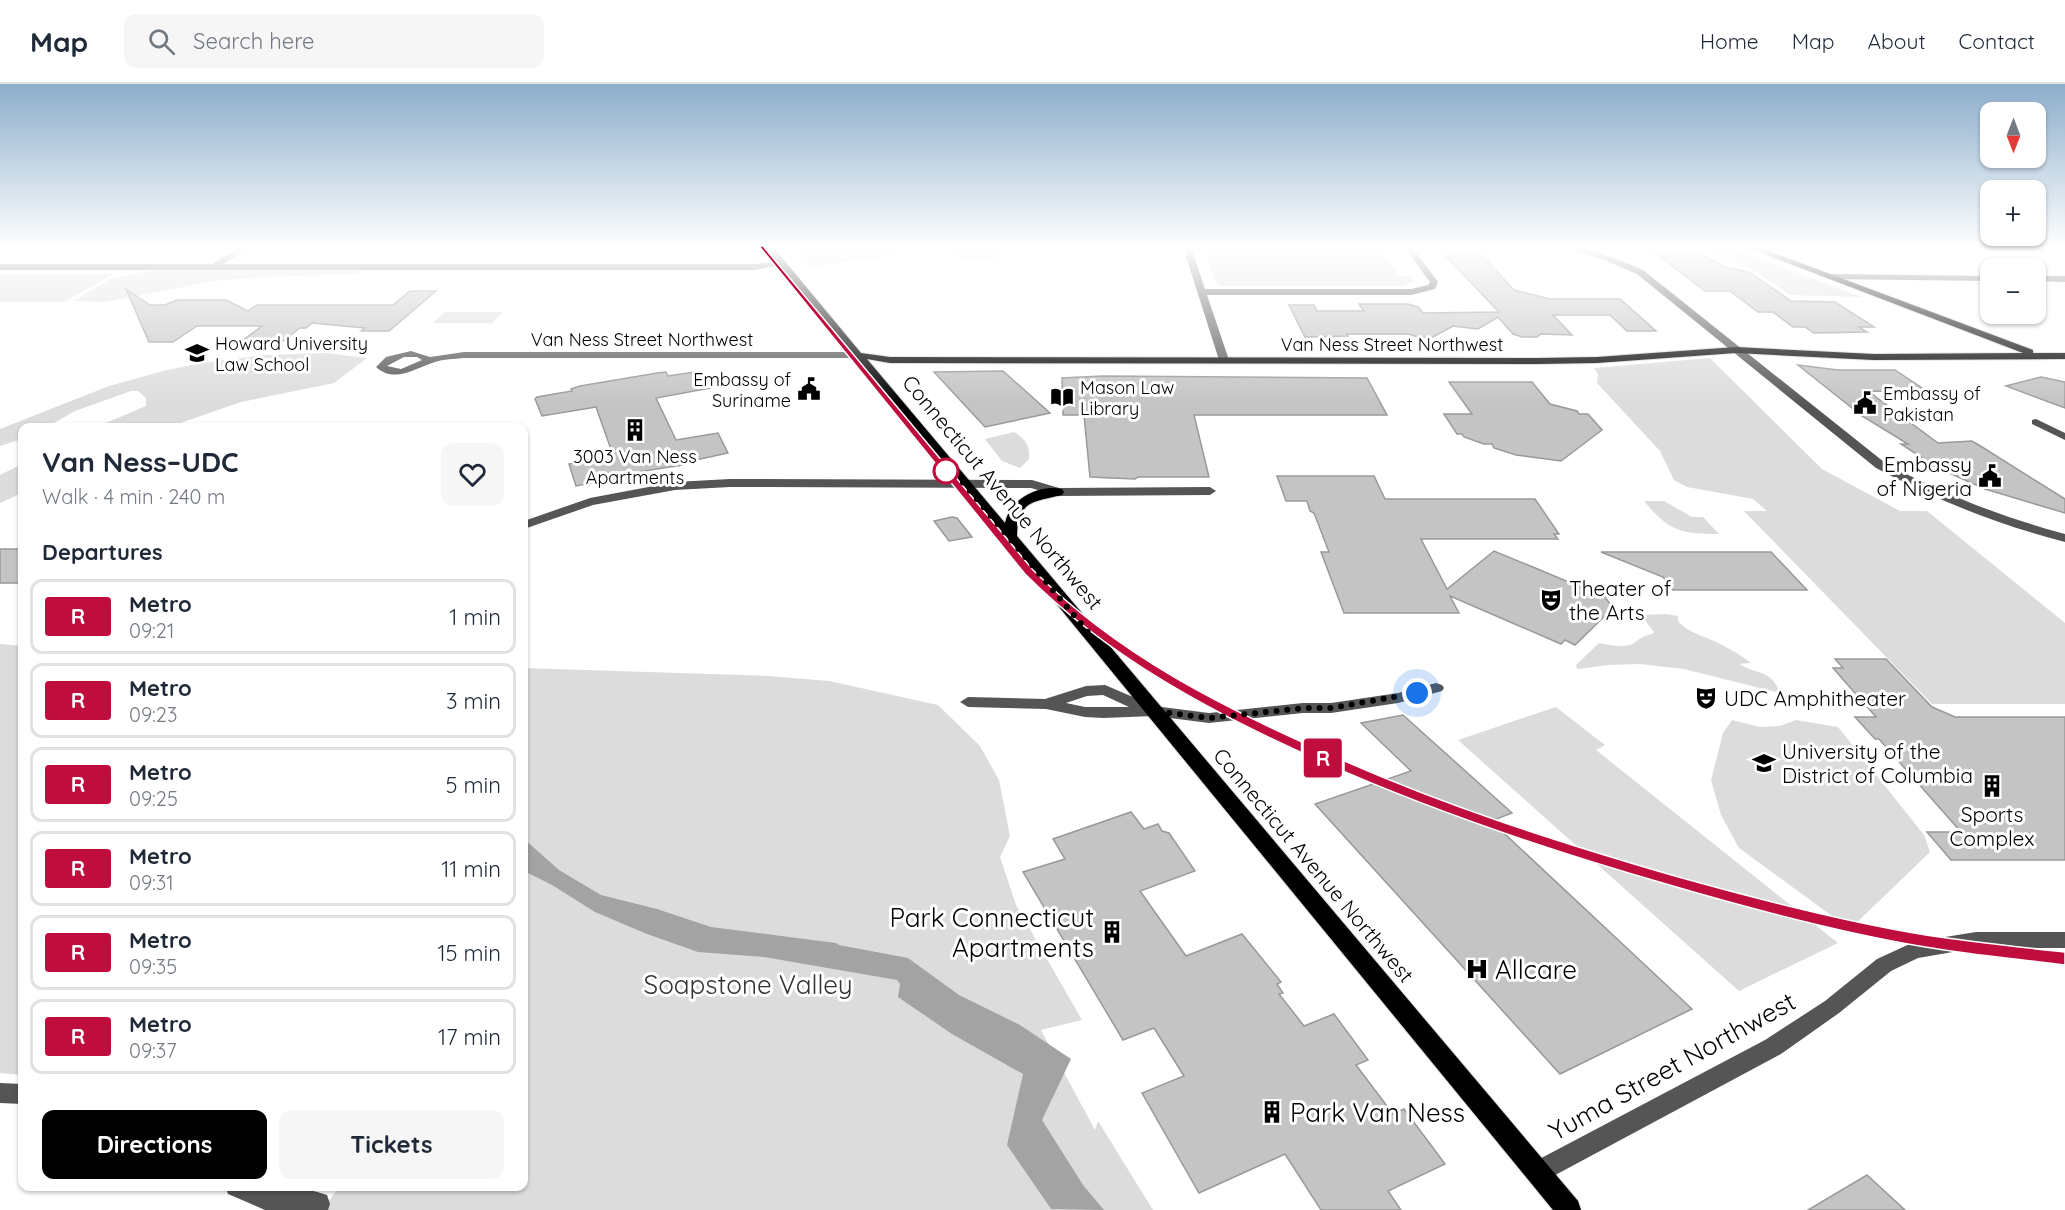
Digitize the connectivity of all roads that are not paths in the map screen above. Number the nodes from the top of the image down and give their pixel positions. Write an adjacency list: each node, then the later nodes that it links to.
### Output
1 (812, 300): 6 (main road, Connecticut Avenue Northwest)
2 (1204, 300): 7 (street)
3 (1674, 300): 5 (street)
4 (1891, 300): 8 (main road)
5 (1731, 346): 7 (main road, Van Ness Street Northwest); 8 (main road, Van Ness Street Northwest); 19 (street)
6 (858, 355): 7 (main road, Van Ness Street Northwest); 10 (street, Van Ness Street Northwest); 14 (main road, Connecticut Avenue Northwest)
7 (1223, 356)
8 (2039, 356): 9 (main road, Van Ness Street Northwest); 11 (main road)
9 (2065, 356)
10 (428, 360)
11 (2065, 366)
12 (2036, 422): 13 (street)
13 (2065, 437)
14 (964, 483): 16 (street); 17 (street); 18 (main road, Connecticut Avenue Northwest)
15 (1210, 491): 16 (street)
16 (1058, 492): 18 (main road)
17 (528, 528)
18 (1010, 538): 23 (main road, Connecticut Avenue Northwest)
19 (2065, 538)
20 (1436, 688): 23 (street)
21 (968, 702): 22 (street)
22 (1046, 704): 23 (street); 23 (street)
23 (1154, 711): 27 (main road, Connecticut Avenue Northwest)
24 (2065, 940): 27 (street, Yuma Street Northwest)
25 (0, 1093): 26 (street)
26 (18, 1094)
27 (1538, 1172): 30 (main road, Connecticut Avenue Northwest)
28 (249, 1191): 29 (street)
29 (318, 1204)
30 (1569, 1210)

